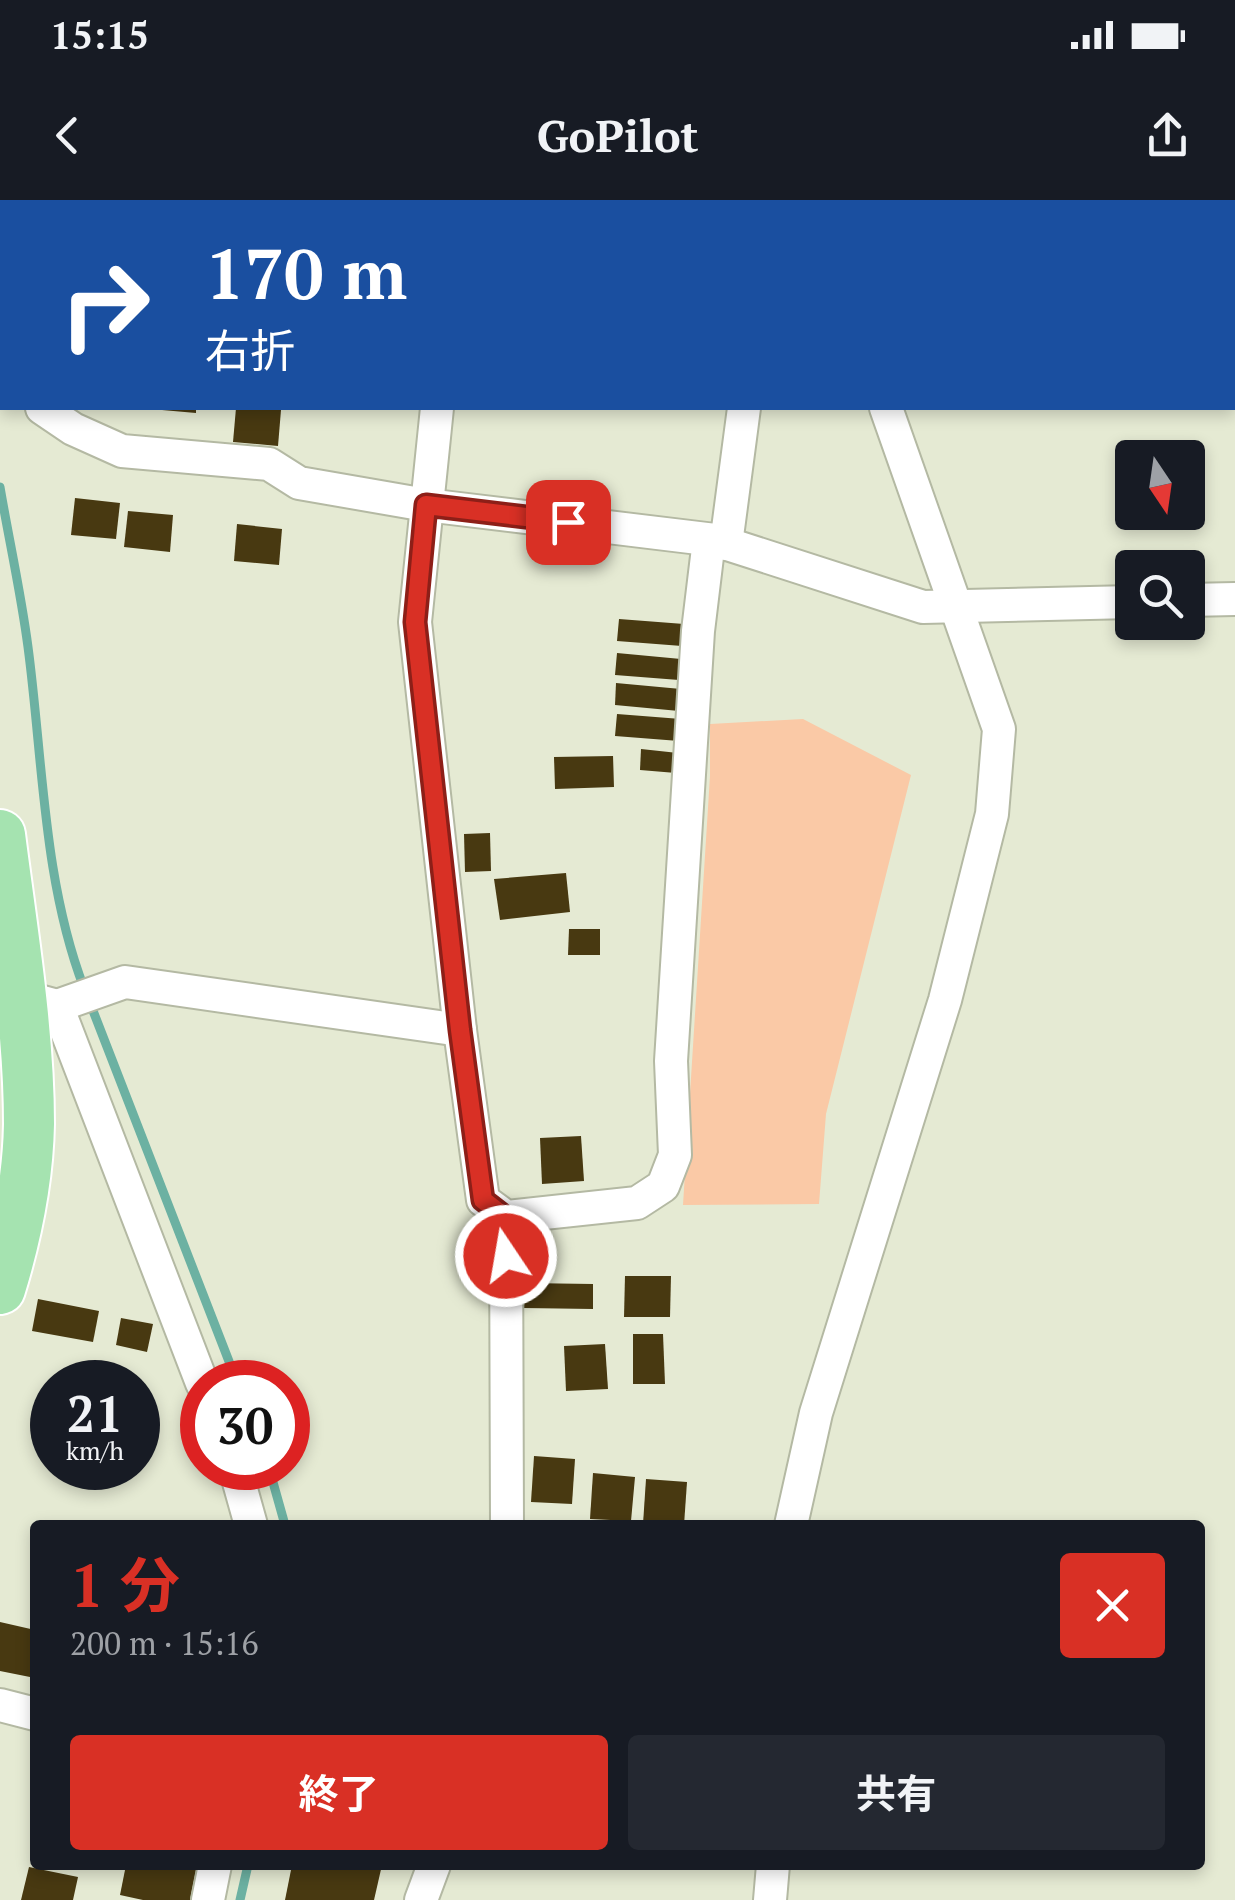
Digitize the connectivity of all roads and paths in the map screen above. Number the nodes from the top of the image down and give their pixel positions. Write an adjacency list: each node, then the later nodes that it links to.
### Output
1 (45, 410): 5 (street)
2 (437, 410): 5 (street)
3 (744, 410): 6 (street)
4 (887, 410): 10 (street)
5 (426, 505): 6 (street); 13 (street)
6 (718, 542): 10 (street); 14 (street)
7 (1235, 599): 8 (street)
8 (1205, 600)
9 (1115, 602): 10 (street)
10 (957, 607): 20 (street)
11 (0, 835): 12 (main road)
12 (60, 999): 13 (street); 15 (main road); 16 (street)
13 (460, 1030): 14 (street)
14 (506, 1218): 19 (street)
15 (0, 1289)
16 (193, 1360)
17 (241, 1490): 18 (street)
18 (250, 1520)
19 (507, 1520)
20 (792, 1520)
21 (0, 1705): 22 (street)
22 (30, 1713)
23 (214, 1870): 26 (street)
24 (432, 1870): 27 (street)
25 (773, 1870): 28 (street)
26 (208, 1900)
27 (421, 1900)
28 (770, 1900)

